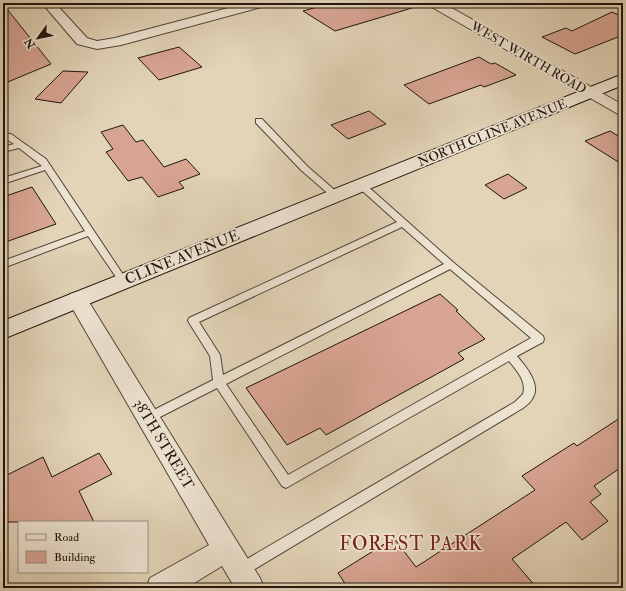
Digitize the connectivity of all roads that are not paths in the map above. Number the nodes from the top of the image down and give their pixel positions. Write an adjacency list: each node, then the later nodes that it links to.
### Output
1 (48, 3): 2 (street)
2 (261, 3)
3 (434, 3): 5 (street, WEST WIRTH ROAD)
4 (623, 79): 5 (street, NORTH CLINE AVENUE)
5 (590, 92): 6 (street, WEST WIRTH ROAD); 13 (street, NORTH CLINE AVENUE)
6 (623, 111)
7 (259, 121): 14 (lane)
8 (3, 135): 9 (lane)
9 (20, 145): 10 (lane); 11 (lane)
10 (3, 150)
11 (47, 167): 12 (lane); 16 (lane)
12 (3, 181)
13 (361, 185): 14 (street, CLINE AVENUE); 15 (lane)
14 (335, 195): 19 (street, CLINE AVENUE)
15 (403, 223): 18 (lane); 23 (lane)
16 (91, 232): 17 (lane); 19 (lane)
17 (3, 265)
18 (451, 265): 22 (lane); 23 (lane)
19 (123, 281): 20 (street, CLINE AVENUE)
20 (77, 299): 21 (street, CLINE AVENUE); 24 (street, 38TH STREET)
21 (3, 330)
22 (510, 355): 23 (lane); 25 (lane)
23 (219, 383): 24 (lane)
24 (148, 418): 25 (street, 38TH STREET)
25 (239, 570): 26 (street)
26 (160, 588)

